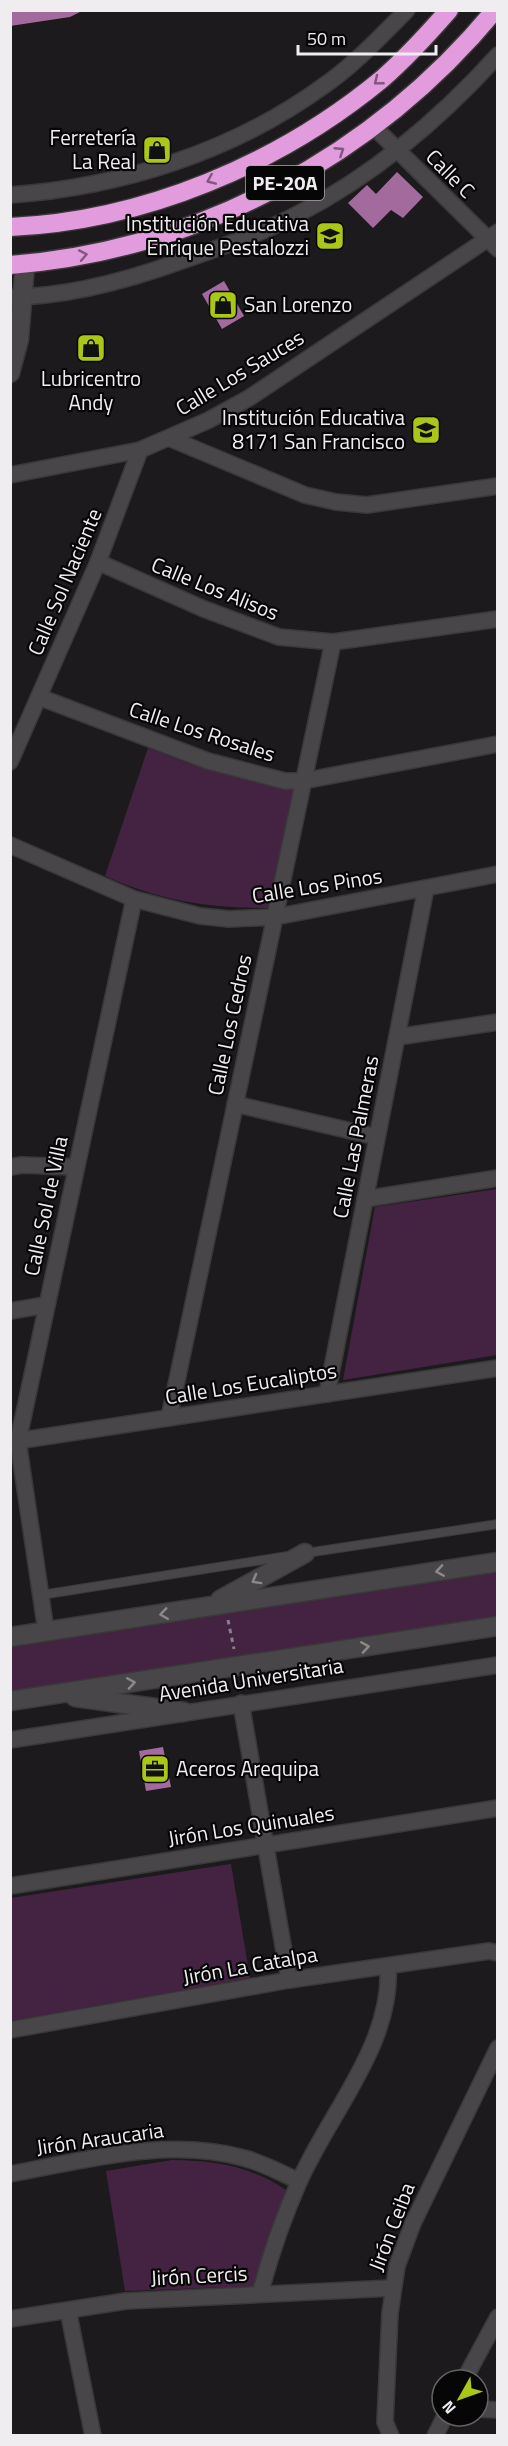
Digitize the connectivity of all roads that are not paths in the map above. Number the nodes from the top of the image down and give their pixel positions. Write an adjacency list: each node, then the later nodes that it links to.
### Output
1 (407, 10): 7 (street)
2 (449, 10): 8 (highway, PE-20A, one-way to 8)
3 (495, 10): 5 (highway, PE-20A)
4 (498, 55): 6 (street)
5 (374, 128): 6 (street, Calle C); 10 (highway, PE-20A, one-way to 5)
6 (397, 150): 9 (street, Calle C); 11 (street)
7 (10, 195)
8 (10, 227)
9 (494, 240): 13 (street, Calle Los Sauces)
10 (18, 264): 11 (main road)
11 (17, 297): 12 (main road)
12 (10, 373)
13 (170, 438): 14 (street, Calle Los Sauces); 16 (street)
14 (140, 450): 15 (street, Calle Los Sauces); 17 (street, Calle Sol Naciente)
15 (10, 475)
16 (498, 486)
17 (98, 562): 19 (street, Calle Los Alisos); 20 (street, Calle Sol Naciente)
18 (498, 619): 19 (street, Calle Los Alisos)
19 (333, 642): 23 (street, Calle Los Cedros)
20 (39, 697): 22 (street, Calle Sol Naciente); 23 (street, Calle Los Rosales)
21 (498, 744): 23 (street, Calle Los Rosales)
22 (10, 762)
23 (303, 781): 28 (street, Calle Los Cedros)
24 (10, 845): 27 (street, Calle Los Pinos)
25 (498, 874): 26 (street, Calle Los Pinos)
26 (426, 888): 28 (street, Calle Los Pinos); 30 (street, Calle Las Palmeras)
27 (134, 898): 28 (street, Calle Los Pinos); 34 (street, Calle Sol de Villa)
28 (275, 918): 31 (street, Calle Los Cedros)
29 (498, 1022): 30 (street)
30 (397, 1037): 32 (street, Calle Las Palmeras)
31 (234, 1104): 32 (street); 41 (street, Calle Los Cedros)
32 (377, 1137): 36 (street, Calle Las Palmeras)
33 (10, 1167): 34 (street)
34 (76, 1167): 37 (street, Calle Sol de Villa)
35 (498, 1178): 36 (street)
36 (365, 1199): 40 (street, Calle Las Palmeras)
37 (46, 1305): 38 (street); 42 (street, Calle Sol de Villa)
38 (10, 1311)
39 (498, 1368): 40 (street, Calle Los Eucaliptos)
40 (327, 1394): 41 (street, Calle Los Eucaliptos)
41 (169, 1418): 42 (street, Calle Los Eucaliptos)
42 (14, 1441): 46 (street, Calle Sol de Villa)
43 (498, 1524): 44 (lane)
44 (304, 1553): 46 (lane); 47 (main road, one-way to 47)
45 (498, 1562): 47 (main road, one-way to 47)
46 (40, 1595): 49 (street, Calle Sol de Villa)
47 (207, 1607): 49 (main road, one-way to 49)
48 (498, 1626): 52 (main road, Avenida Universitaria, one-way to 48)
49 (46, 1631): 50 (main road)
50 (10, 1637)
51 (498, 1665): 54 (street, Avenida Universitaria)
52 (55, 1694): 53 (main road, Avenida Universitaria); 55 (main road)
53 (10, 1701)
54 (242, 1703): 55 (street, Avenida Universitaria); 58 (street)
55 (184, 1712): 56 (street, Avenida Universitaria)
56 (10, 1740)
57 (498, 1808): 58 (street, Jirón Los Quinuales)
58 (266, 1845): 59 (street, Jirón Los Quinuales); 62 (street)
59 (10, 1886)
60 (498, 1953): 61 (street, Jirón La Catalpa)
61 (388, 1966): 62 (street, Jirón La Catalpa); 66 (street)
62 (289, 1980): 63 (street, Jirón La Catalpa)
63 (10, 2030)
64 (498, 2048): 67 (street, Jirón Ceiba)
65 (10, 2174): 66 (street, Jirón Araucaria)
66 (299, 2181): 68 (street)
67 (392, 2288): 68 (street, Jirón Cercis); 74 (street, Jirón Ceiba)
68 (260, 2294): 69 (street, Jirón Cercis)
69 (68, 2310): 71 (street, Jirón Cercis); 73 (street)
70 (498, 2317): 72 (street)
71 (10, 2319)
72 (470, 2368)
73 (93, 2436)
74 (391, 2436)

